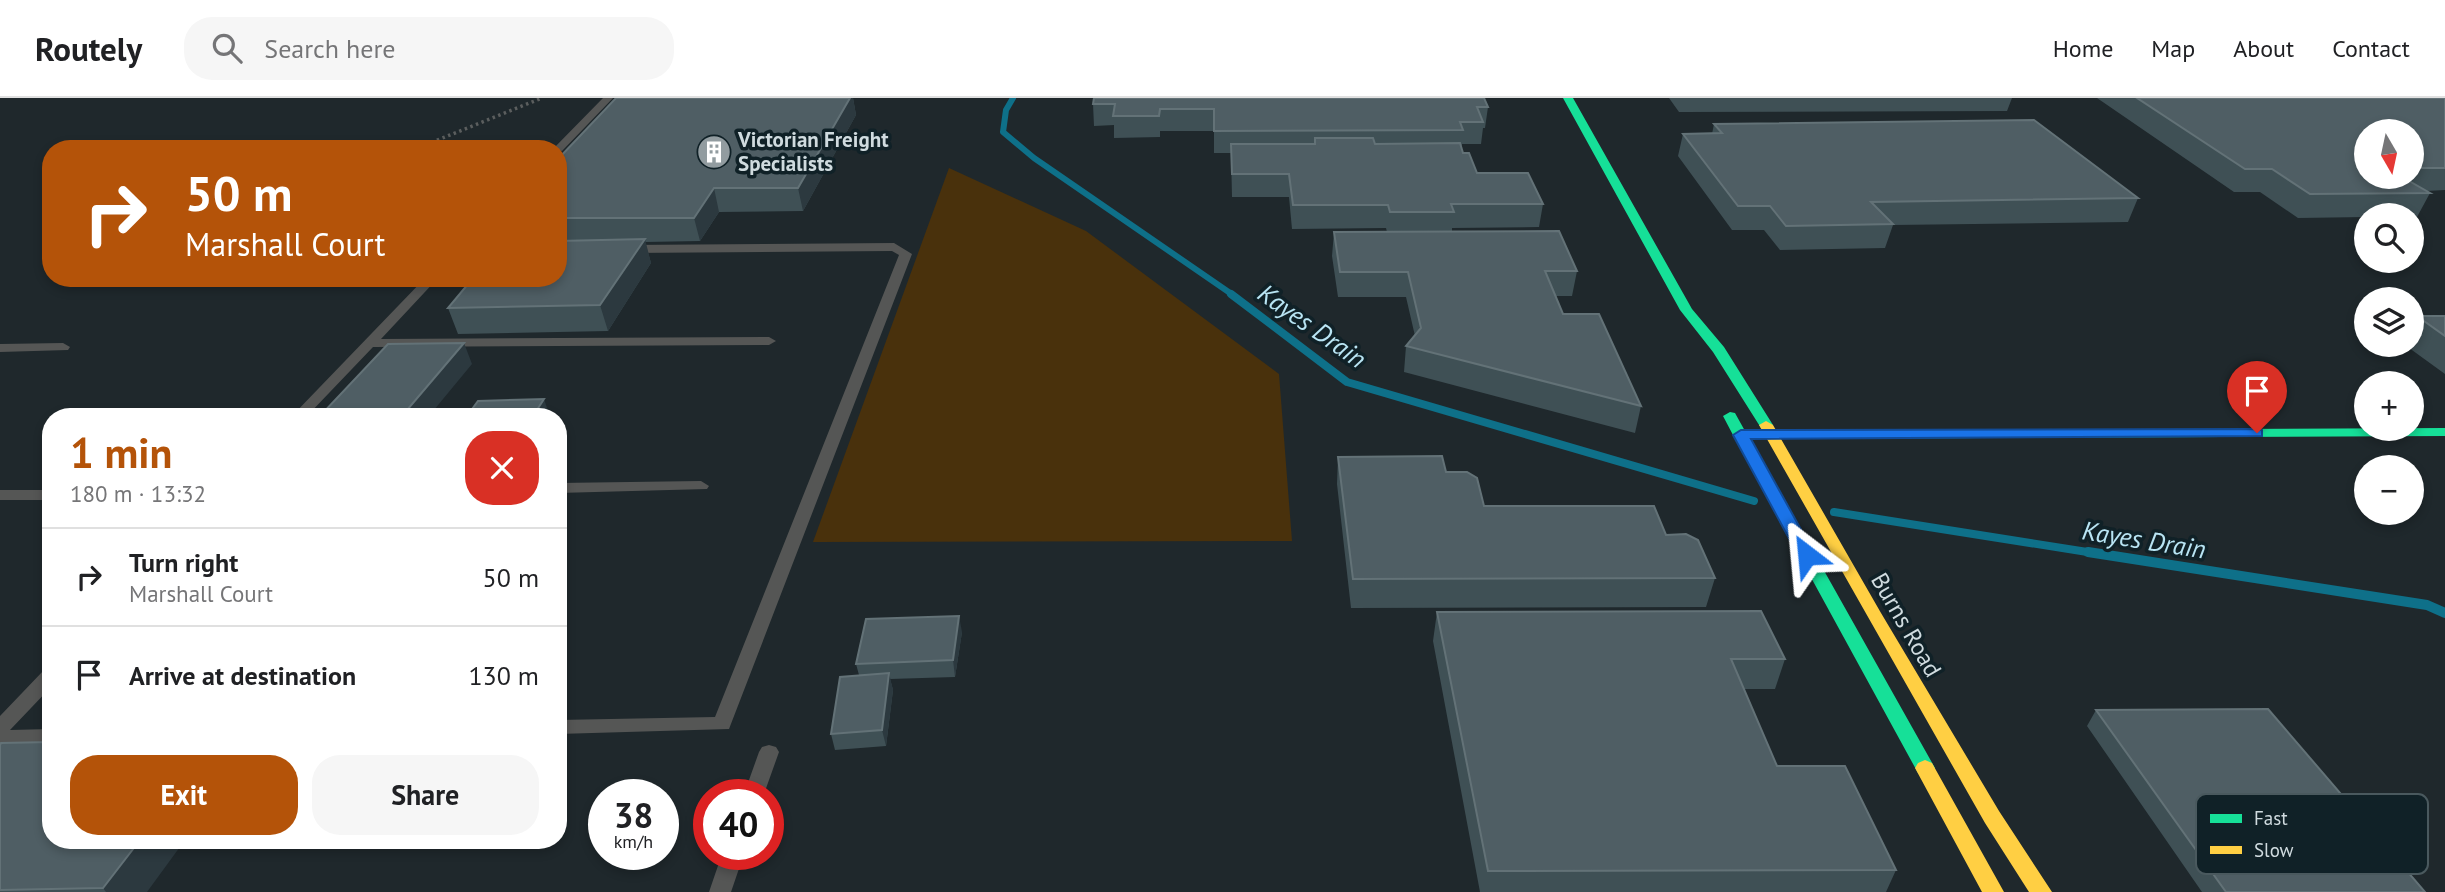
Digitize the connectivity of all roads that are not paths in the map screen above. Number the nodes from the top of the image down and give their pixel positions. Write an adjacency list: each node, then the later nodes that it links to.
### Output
1 (608, 98): 3 (lane)
2 (1568, 98): 6 (street, Burns Road)
3 (567, 140)
4 (612, 249): 22 (lane)
5 (423, 287): 8 (lane)
6 (1686, 310): 11 (street, Burns Road); 16 (street, Burns Road)
7 (769, 341): 8 (lane)
8 (369, 343): 13 (lane)
9 (63, 347): 10 (lane)
10 (0, 348)
11 (1698, 348)
12 (1724, 404): 15 (street)
13 (307, 408)
14 (2445, 432): 16 (street)
15 (1741, 435): 16 (street); 30 (street)
16 (1773, 435): 31 (street, Burns Road)
17 (701, 486): 18 (lane)
18 (567, 488)
19 (0, 495): 20 (lane)
20 (42, 495)
21 (42, 684): 23 (lane)
22 (567, 727)
23 (0, 728)
24 (42, 736): 25 (lane)
25 (0, 737)
26 (769, 752): 27 (lane)
27 (759, 779)
28 (728, 870): 29 (lane)
29 (720, 892)
30 (1993, 892)
31 (2041, 892)

